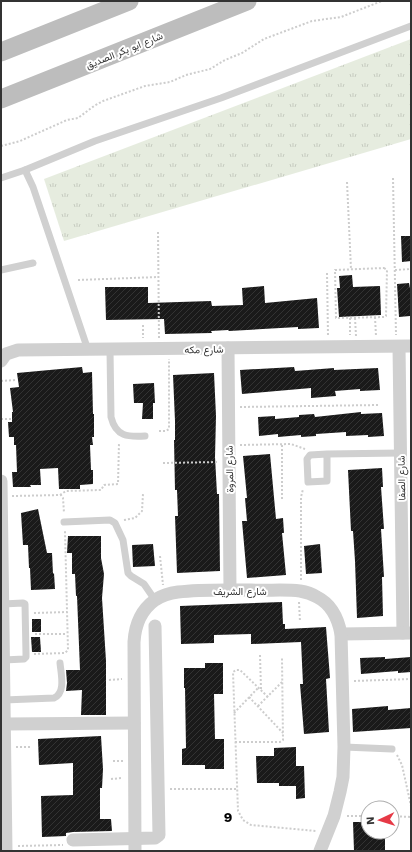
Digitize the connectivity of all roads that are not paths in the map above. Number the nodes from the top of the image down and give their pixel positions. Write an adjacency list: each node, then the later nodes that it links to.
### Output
1 (129, 1): 4 (main road)
2 (247, 1): 5 (main road, شارع ابو بكر الصديق)
3 (411, 26): 6 (lane)
4 (1, 52)
5 (1, 99)
6 (25, 170): 7 (lane); 12 (lane)
7 (1, 178)
8 (33, 264): 9 (lane)
9 (1, 270)
10 (402, 347): 11 (street, شارع مكه); 16 (street, شارع الصفا)
11 (228, 348): 13 (street, شارع مكه); 21 (street, شارع المروة)
12 (88, 350): 13 (street, شارع مكه); 14 (street, شارع مكه)
13 (110, 350): 15 (lane)
14 (1, 361)
15 (146, 436)
16 (401, 453): 17 (lane); 25 (street, شارع الصفا)
17 (327, 454): 17 (lane)
18 (1, 481): 19 (street)
19 (1, 497): 23 (street)
20 (64, 522): 22 (lane)
21 (230, 590): 22 (street, شارع الشريف); 26 (street, شارع الشريف)
22 (159, 598): 30 (street)
23 (3, 604): 27 (street); 27 (lane)
24 (156, 626): 35 (street)
25 (407, 633): 26 (street)
26 (341, 634): 32 (street, شارع الشريف)
27 (4, 660): 29 (street)
28 (60, 663): 29 (lane)
29 (4, 700): 31 (street)
30 (134, 723): 31 (street); 35 (street)
31 (5, 724): 36 (street)
32 (344, 747): 33 (lane); 37 (street, شارع الشريف)
33 (392, 749)
34 (73, 840): 35 (street)
35 (135, 845)
36 (6, 848)
37 (320, 851)

